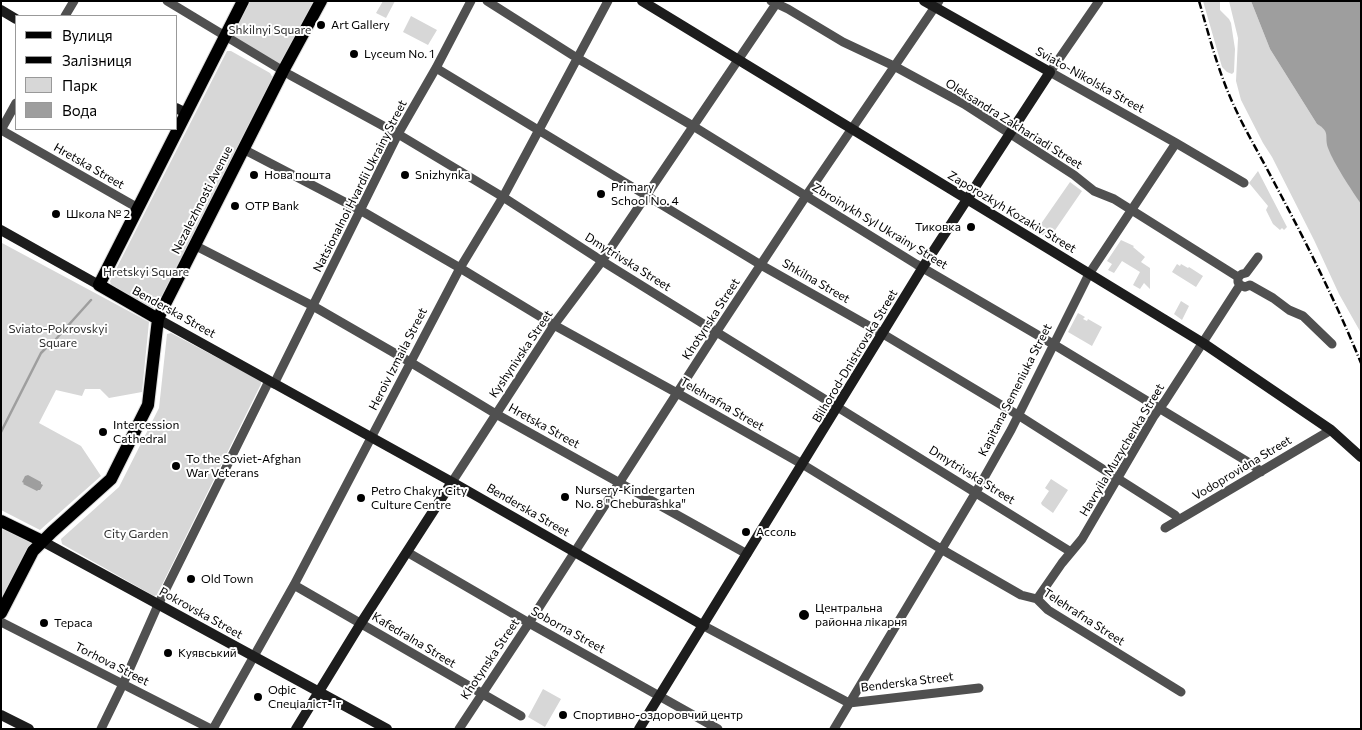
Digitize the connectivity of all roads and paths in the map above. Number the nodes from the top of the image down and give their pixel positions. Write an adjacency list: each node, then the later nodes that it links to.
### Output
1 (74, 1): 14 (street)
2 (167, 1): 16 (street, Dmytrivska Street)
3 (242, 1): 16 (main road)
4 (321, 1): 21 (main road, Nezalezhnosti Avenue)
5 (471, 1): 20 (street, Natsionalnoi Hvardii Ukrainy Street)
6 (487, 1): 17 (street, Zbroinykh Syl Ukrainy Street)
7 (608, 1): 17 (street, Heroiv Izmaila Street)
8 (642, 1): 18 (street, Zaporozkyh Kozakiv Street)
9 (924, 1): 12 (street, Sviato-Nikolska Street)
10 (775, 2): 18 (street, Kyshynivska Street); 19 (street, Oleksandra Zakhariadi Street)
11 (1094, 3): 22 (street, Bilhorod-Dnistrovska Street)
12 (937, 4): 19 (street, Khotynska Street); 22 (street, Sviato-Nikolska Street)
13 (1, 10): 15 (street)
14 (67, 15)
15 (15, 18)
16 (225, 37): 21 (street, Dmytrivska Street); 24 (main road)
17 (577, 58): 25 (street, Zbroinykh Syl Ukrainy Street); 26 (street, Heroiv Izmaila Street)
18 (737, 60): 25 (street, Kyshynivska Street); 27 (street, Zaporozkyh Kozakiv Street)
19 (894, 66): 27 (street, Khotynska Street); 31 (street, Oleksandra Zakhariadi Street)
20 (436, 68): 26 (street, Shkilna Street); 30 (street, Natsionalnoi Hvardii Ukrainy Street)
21 (283, 71): 30 (street, Dmytrivska Street); 33 (main road, Nezalezhnosti Avenue)
22 (1050, 72): 31 (street, Bilhorod-Dnistrovska Street); 32 (street, Sviato-Nikolska Street)
23 (15, 105): 28 (street)
24 (181, 110)
25 (693, 126): 35 (street, Kyshynivska Street); 36 (street, Zbroinykh Syl Ukrainy Street)
26 (539, 129): 35 (street, Shkilna Street); 37 (street, Heroiv Izmaila Street)
27 (851, 129): 36 (street, Khotynska Street); 38 (street, Zaporozkyh Kozakiv Street)
28 (1, 130): 39 (street, Hretska Street)
29 (172, 130): 39 (main road)
30 (398, 134): 37 (street, Dmytrivska Street); 40 (street, Natsionalnoi Hvardii Ukrainy Street)
31 (1009, 135): 38 (street, Bilhorod-Dnistrovska Street); 41 (street, Oleksandra Zakhariadi Street)
32 (1176, 143): 34 (street, Sviato-Nikolska Street); 41 (street, Kapitana Semeniuka Street)
33 (243, 149): 40 (street, Telehrafna Street); 53 (main road, Nezalezhnosti Avenue)
34 (1244, 183)
35 (646, 194): 45 (street, Kyshynivska Street); 46 (street, Shkilna Street)
36 (806, 196): 46 (street, Khotynska Street); 48 (street, Zbroinykh Syl Ukrainy Street)
37 (503, 197): 45 (street, Dmytrivska Street); 47 (street, Heroiv Izmaila Street)
38 (967, 199): 48 (street, Bilhorod-Dnistrovska Street); 49 (street, Zaporozkyh Kozakiv Street)
39 (138, 208): 51 (main road)
40 (360, 210): 47 (street, Telehrafna Street); 52 (street, Natsionalnoi Hvardii Ukrainy Street)
41 (1132, 211): 49 (street, Kapitana Semeniuka Street); 50 (street, Oleksandra Zakhariadi Street)
42 (1, 230): 51 (street, Benderska Street)
43 (198, 247): 52 (street, Hretska Street)
44 (1258, 257): 50 (street, Havryila Muzychenka Street)
45 (602, 261): 54 (street, Kyshynivska Street); 55 (street, Dmytrivska Street)
46 (761, 265): 55 (street, Khotynska Street); 56 (street, Shkilna Street)
47 (460, 268): 54 (street, Telehrafna Street); 60 (street, Heroiv Izmaila Street)
48 (923, 268): 56 (street, Bilhorod-Dnistrovska Street); 58 (street, Zbroinykh Syl Ukrainy Street)
49 (1089, 274): 57 (street, Zaporozkyh Kozakiv Street); 58 (street, Kapitana Semeniuka Street)
50 (1244, 280): 57 (street, Havryila Muzychenka Street); 59 (street, Oleksandra Zakhariadi Street)
51 (99, 285): 53 (main road, Benderska Street)
52 (313, 306): 60 (street, Hretska Street); 61 (street, Natsionalnoi Hvardii Ukrainy Street)
53 (158, 318): 61 (street, Benderska Street); 79 (main road, Nezalezhnosti Avenue)
54 (554, 325): 62 (street, Telehrafna Street); 65 (street, Kyshynivska Street)
55 (717, 331): 62 (street, Khotynska Street); 63 (street, Dmytrivska Street)
56 (883, 334): 63 (street, Bilhorod-Dnistrovska Street); 66 (street, Shkilna Street)
57 (1203, 343): 64 (street, Havryila Muzychenka Street); 67 (street, Zaporozkyh Kozakiv Street)
58 (1053, 344): 64 (street, Zbroinykh Syl Ukrainy Street); 66 (street, Kapitana Semeniuka Street)
59 (1332, 344)
60 (410, 362): 65 (street, Hretska Street); 68 (street, Heroiv Izmaila Street)
61 (272, 382): 68 (street, Benderska Street); 87 (street, Natsionalnoi Hvardii Ukrainy Street)
62 (677, 393): 70 (street, Telehrafna Street); 74 (street, Khotynska Street)
63 (838, 408): 70 (street, Bilhorod-Dnistrovska Street); 75 (street, Dmytrivska Street)
64 (1160, 408): 71 (street, Zbroinykh Syl Ukrainy Street); 72 (street, Havryila Muzychenka Street)
65 (496, 414): 73 (street, Kyshynivska Street); 74 (street, Hretska Street)
66 (1018, 415): 72 (street, Shkilna Street); 75 (street, Kapitana Semeniuka Street)
67 (1331, 430): 69 (street, Zaporozkyh Kozakiv Street); 71 (street, Vodoprovidna Street)
68 (372, 439): 73 (street, Benderska Street); 85 (street, Heroiv Izmaila Street)
69 (1361, 457)
70 (802, 464): 80 (street, Telehrafna Street); 84 (street, Bilhorod-Dnistrovska Street)
71 (1261, 472): 76 (street, Vodoprovidna Street)
72 (1117, 478): 76 (street, Shkilna Street); 83 (street, Havryila Muzychenka Street)
73 (452, 482): 81 (street, Kyshynivska Street); 82 (street, Benderska Street)
74 (619, 482): 82 (street, Khotynska Street); 84 (street, Hretska Street)
75 (976, 492): 80 (street, Kapitana Semeniuka Street); 83 (street, Dmytrivska Street)
76 (1179, 520): 78 (street, Vodoprovidna Street)
77 (1, 521): 79 (main road, Pokrovska Street)
78 (1165, 528)
79 (42, 541): 87 (street, Pokrovska Street); 88 (main road, Nezalezhnosti Avenue)
80 (941, 549): 86 (street, Telehrafna Street); 100 (street, Kapitana Semeniuka Street)
81 (408, 552): 90 (street, Kyshynivska Street); 91 (street, Soborna Street)
82 (574, 552): 91 (street, Khotynska Street); 92 (street, Benderska Street)
83 (1072, 552): 86 (street, Havryila Muzychenka Street)
84 (747, 554): 92 (street, Bilhorod-Dnistrovska Street)
85 (294, 585): 90 (street, Kafedralna Street); 93 (street, Heroiv Izmaila Street)
86 (1037, 599): 96 (street, Telehrafna Street)
87 (158, 605): 93 (street, Pokrovska Street); 94 (street, Natsionalnoi Hvardii Ukrainy Street)
88 (1, 613)
89 (1, 622): 94 (street, Torhova Street)
90 (361, 623): 97 (street, Kyshynivska Street); 98 (street, Kafedralna Street)
91 (529, 623): 98 (street, Khotynska Street); 99 (street, Soborna Street)
92 (704, 626): 99 (street, Bilhorod-Dnistrovska Street); 100 (street, Benderska Street)
93 (254, 657): 97 (street, Pokrovska Street); 105 (street, Heroiv Izmaila Street)
94 (123, 684): 104 (street, Natsionalnoi Hvardii Ukrainy Street); 105 (street, Torhova Street)
95 (979, 688): 100 (street, Benderska Street)
96 (1181, 692)
97 (320, 693): 106 (street, Kyshynivska Street); 107 (street, Pokrovska Street)
98 (482, 694): 102 (street, Kafedralna Street); 108 (street, Khotynska Street)
99 (660, 696): 109 (street, Bilhorod-Dnistrovska Street); 110 (street, Soborna Street)
100 (849, 703): 111 (street, Kapitana Semeniuka Street)
101 (1, 715): 103 (street)
102 (521, 716)
103 (29, 729)
104 (100, 729)
105 (212, 729)
106 (296, 729)
107 (387, 729)
108 (459, 729)
109 (639, 729)
110 (718, 729)
111 (834, 729)

